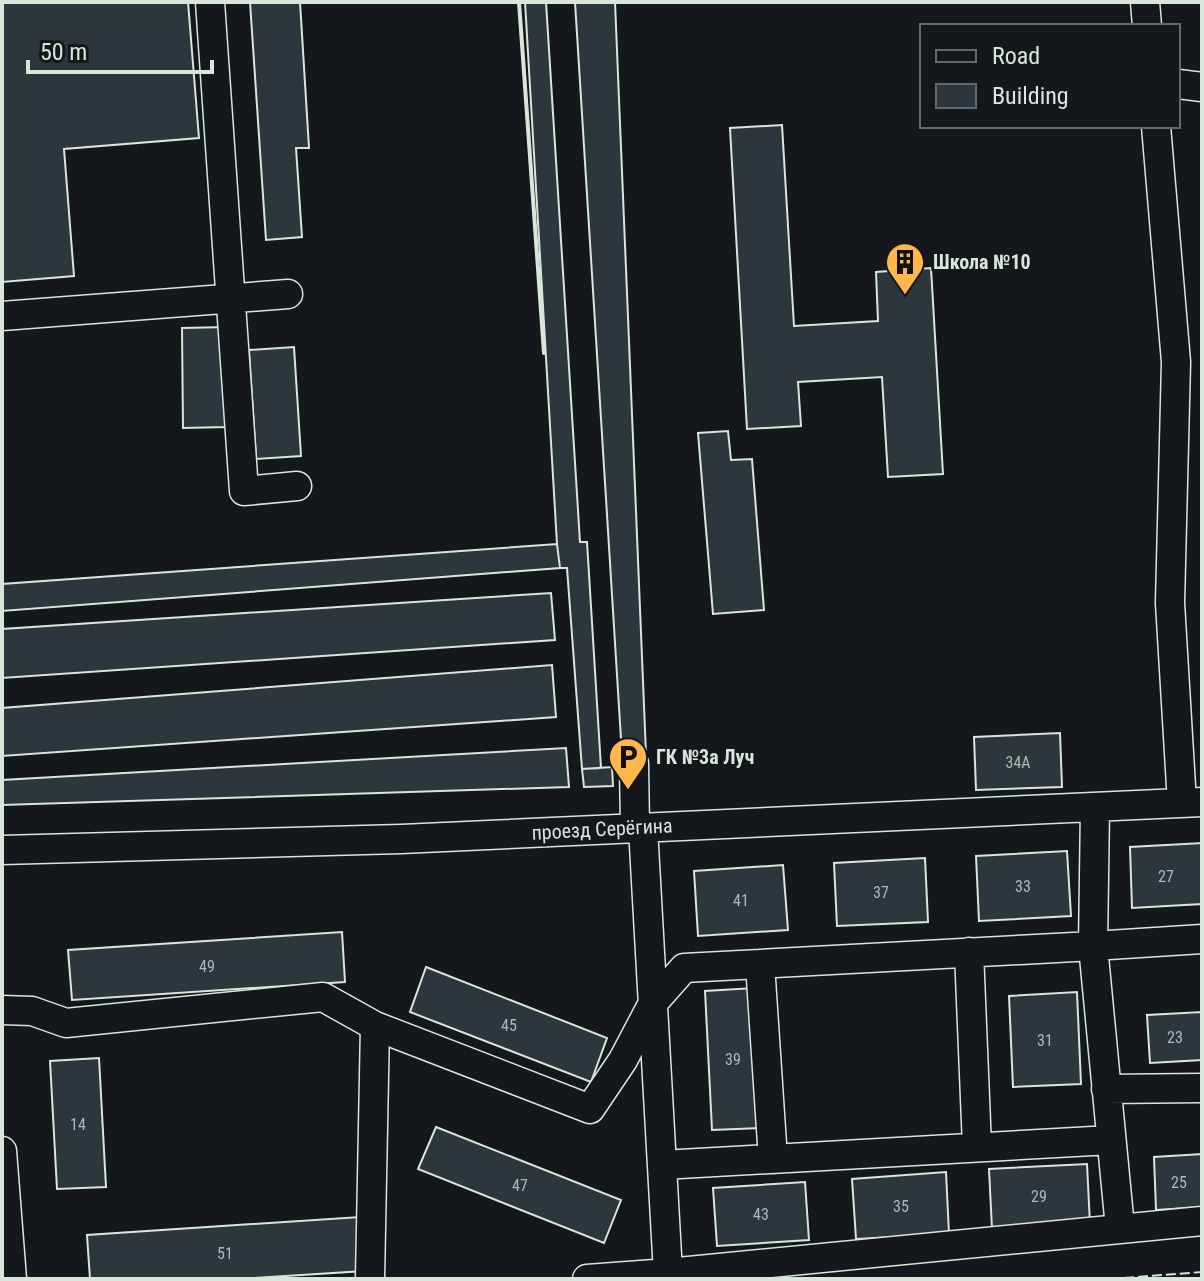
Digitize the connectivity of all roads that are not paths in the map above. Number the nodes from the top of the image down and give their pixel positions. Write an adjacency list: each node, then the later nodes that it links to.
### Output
1 (210, 2): 8 (street)
2 (1145, 2): 3 (street)
3 (1147, 24)
4 (1180, 84): 5 (street)
5 (1202, 87)
6 (1156, 128): 12 (street)
7 (288, 294): 8 (street)
8 (230, 299): 9 (street); 10 (street)
9 (2, 316)
10 (297, 486)
11 (634, 764): 14 (street)
12 (1192, 803): 13 (street, проезд Серёгина)
13 (1095, 808): 14 (street, проезд Серёгина); 17 (street)
14 (639, 828): 15 (street, проезд Серёгина); 20 (street)
15 (2, 850)
16 (1202, 939): 17 (street)
17 (1093, 946): 18 (street); 24 (street)
18 (969, 952): 19 (street); 26 (street)
19 (760, 964): 20 (street); 28 (street)
20 (653, 1003): 22 (street); 29 (street)
21 (2, 1010): 22 (street)
22 (375, 1026): 34 (street)
23 (1202, 1088): 24 (street)
24 (1106, 1089): 25 (street)
25 (1111, 1140): 26 (street); 31 (street)
26 (977, 1147): 28 (street)
27 (2, 1151): 33 (street)
28 (773, 1159): 29 (street)
29 (662, 1165): 32 (street)
30 (1202, 1221): 31 (street)
31 (1120, 1228): 32 (street)
32 (668, 1273): 35 (street)
33 (12, 1279)
34 (370, 1279)
35 (587, 1279)

